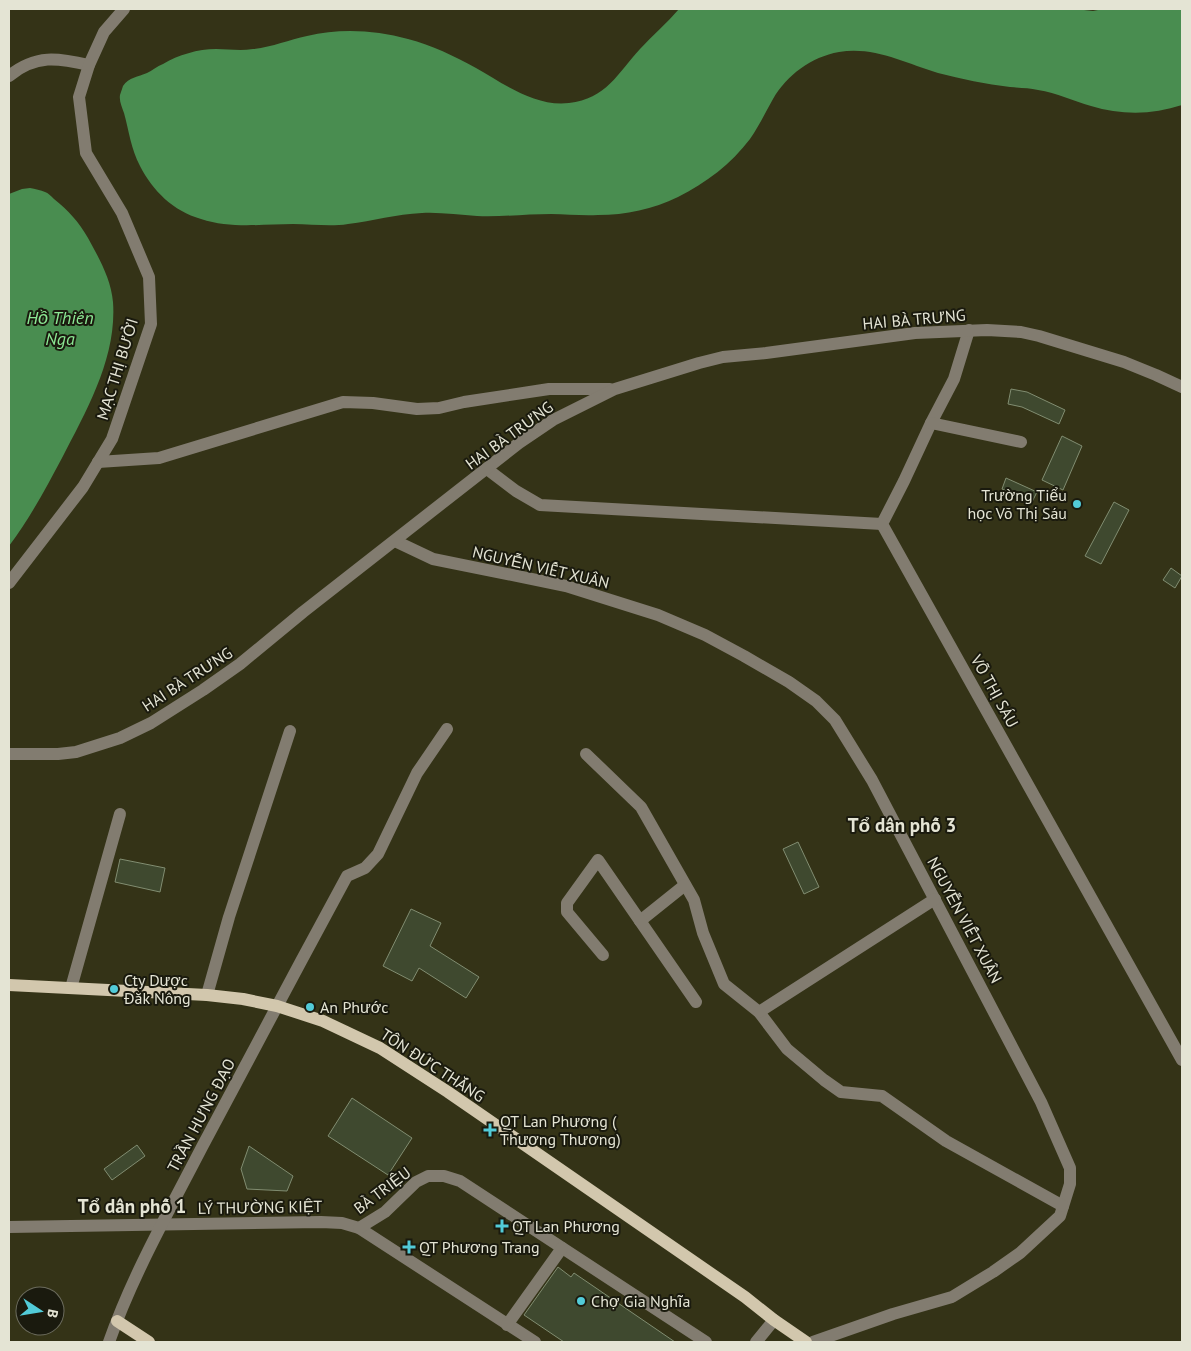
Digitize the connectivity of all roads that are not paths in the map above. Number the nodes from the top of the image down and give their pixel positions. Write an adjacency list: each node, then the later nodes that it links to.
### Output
1 (124, 9): 2 (street, MẠC THỊ BƯỞI)
2 (89, 66): 3 (street); 9 (street, MẠC THỊ BƯỞI)
3 (9, 76)
4 (969, 330): 5 (street, HAI BÀ TRƯNG); 6 (street, HAI BÀ TRƯNG); 7 (street)
5 (1182, 387)
6 (614, 389): 9 (street); 10 (street, HAI BÀ TRƯNG)
7 (931, 422): 8 (street); 11 (street)
8 (1021, 442)
9 (98, 462): 13 (street, MẠC THỊ BƯỞI)
10 (487, 470): 11 (street); 12 (street, HAI BÀ TRƯNG)
11 (882, 524): 29 (street, VÕ THỊ SÁU)
12 (395, 541): 16 (street, HAI BÀ TRƯNG); 20 (street, NGUYỄN VIẾT XUÂN)
13 (9, 584)
14 (447, 729): 27 (street, TRẦN HƯNG ĐẠO)
15 (290, 731): 25 (street)
16 (9, 754)
17 (586, 754): 19 (street)
18 (120, 814): 24 (street)
19 (685, 885): 21 (street); 28 (street)
20 (935, 898): 28 (street); 30 (street, NGUYỄN VIẾT XUÂN)
21 (640, 921): 22 (street); 26 (street)
22 (604, 955)
23 (9, 985): 24 (main road, TÔN ĐỨC THẮNG)
24 (71, 988): 25 (main road, TÔN ĐỨC THẮNG)
25 (207, 995): 27 (main road, TÔN ĐỨC THẮNG)
26 (696, 1002)
27 (277, 1006): 31 (street, TRẦN HƯNG ĐẠO); 35 (main road, TÔN ĐỨC THẮNG)
28 (759, 1012): 30 (street)
29 (1182, 1060)
30 (1063, 1206): 44 (street, NGUYỄN VIẾT XUÂN)
31 (162, 1225): 32 (street, LÝ THƯỜNG KIỆT); 33 (street, LÝ THƯỜNG KIỆT); 36 (street, TRẦN HƯNG ĐẠO)
32 (9, 1227)
33 (359, 1228): 34 (street, BÀ TRIỆU); 37 (street, LÝ THƯỜNG KIỆT)
34 (562, 1248): 37 (street); 41 (street, BÀ TRIỆU)
35 (774, 1320): 42 (street); 43 (main road, TÔN ĐỨC THẮNG)
36 (117, 1321): 38 (street, TRẦN HƯNG ĐẠO); 39 (main road)
37 (508, 1325): 40 (street, LÝ THƯỜNG KIỆT)
38 (109, 1342)
39 (150, 1342)
40 (534, 1342)
41 (706, 1342)
42 (756, 1342)
43 (806, 1342)
44 (813, 1342)

